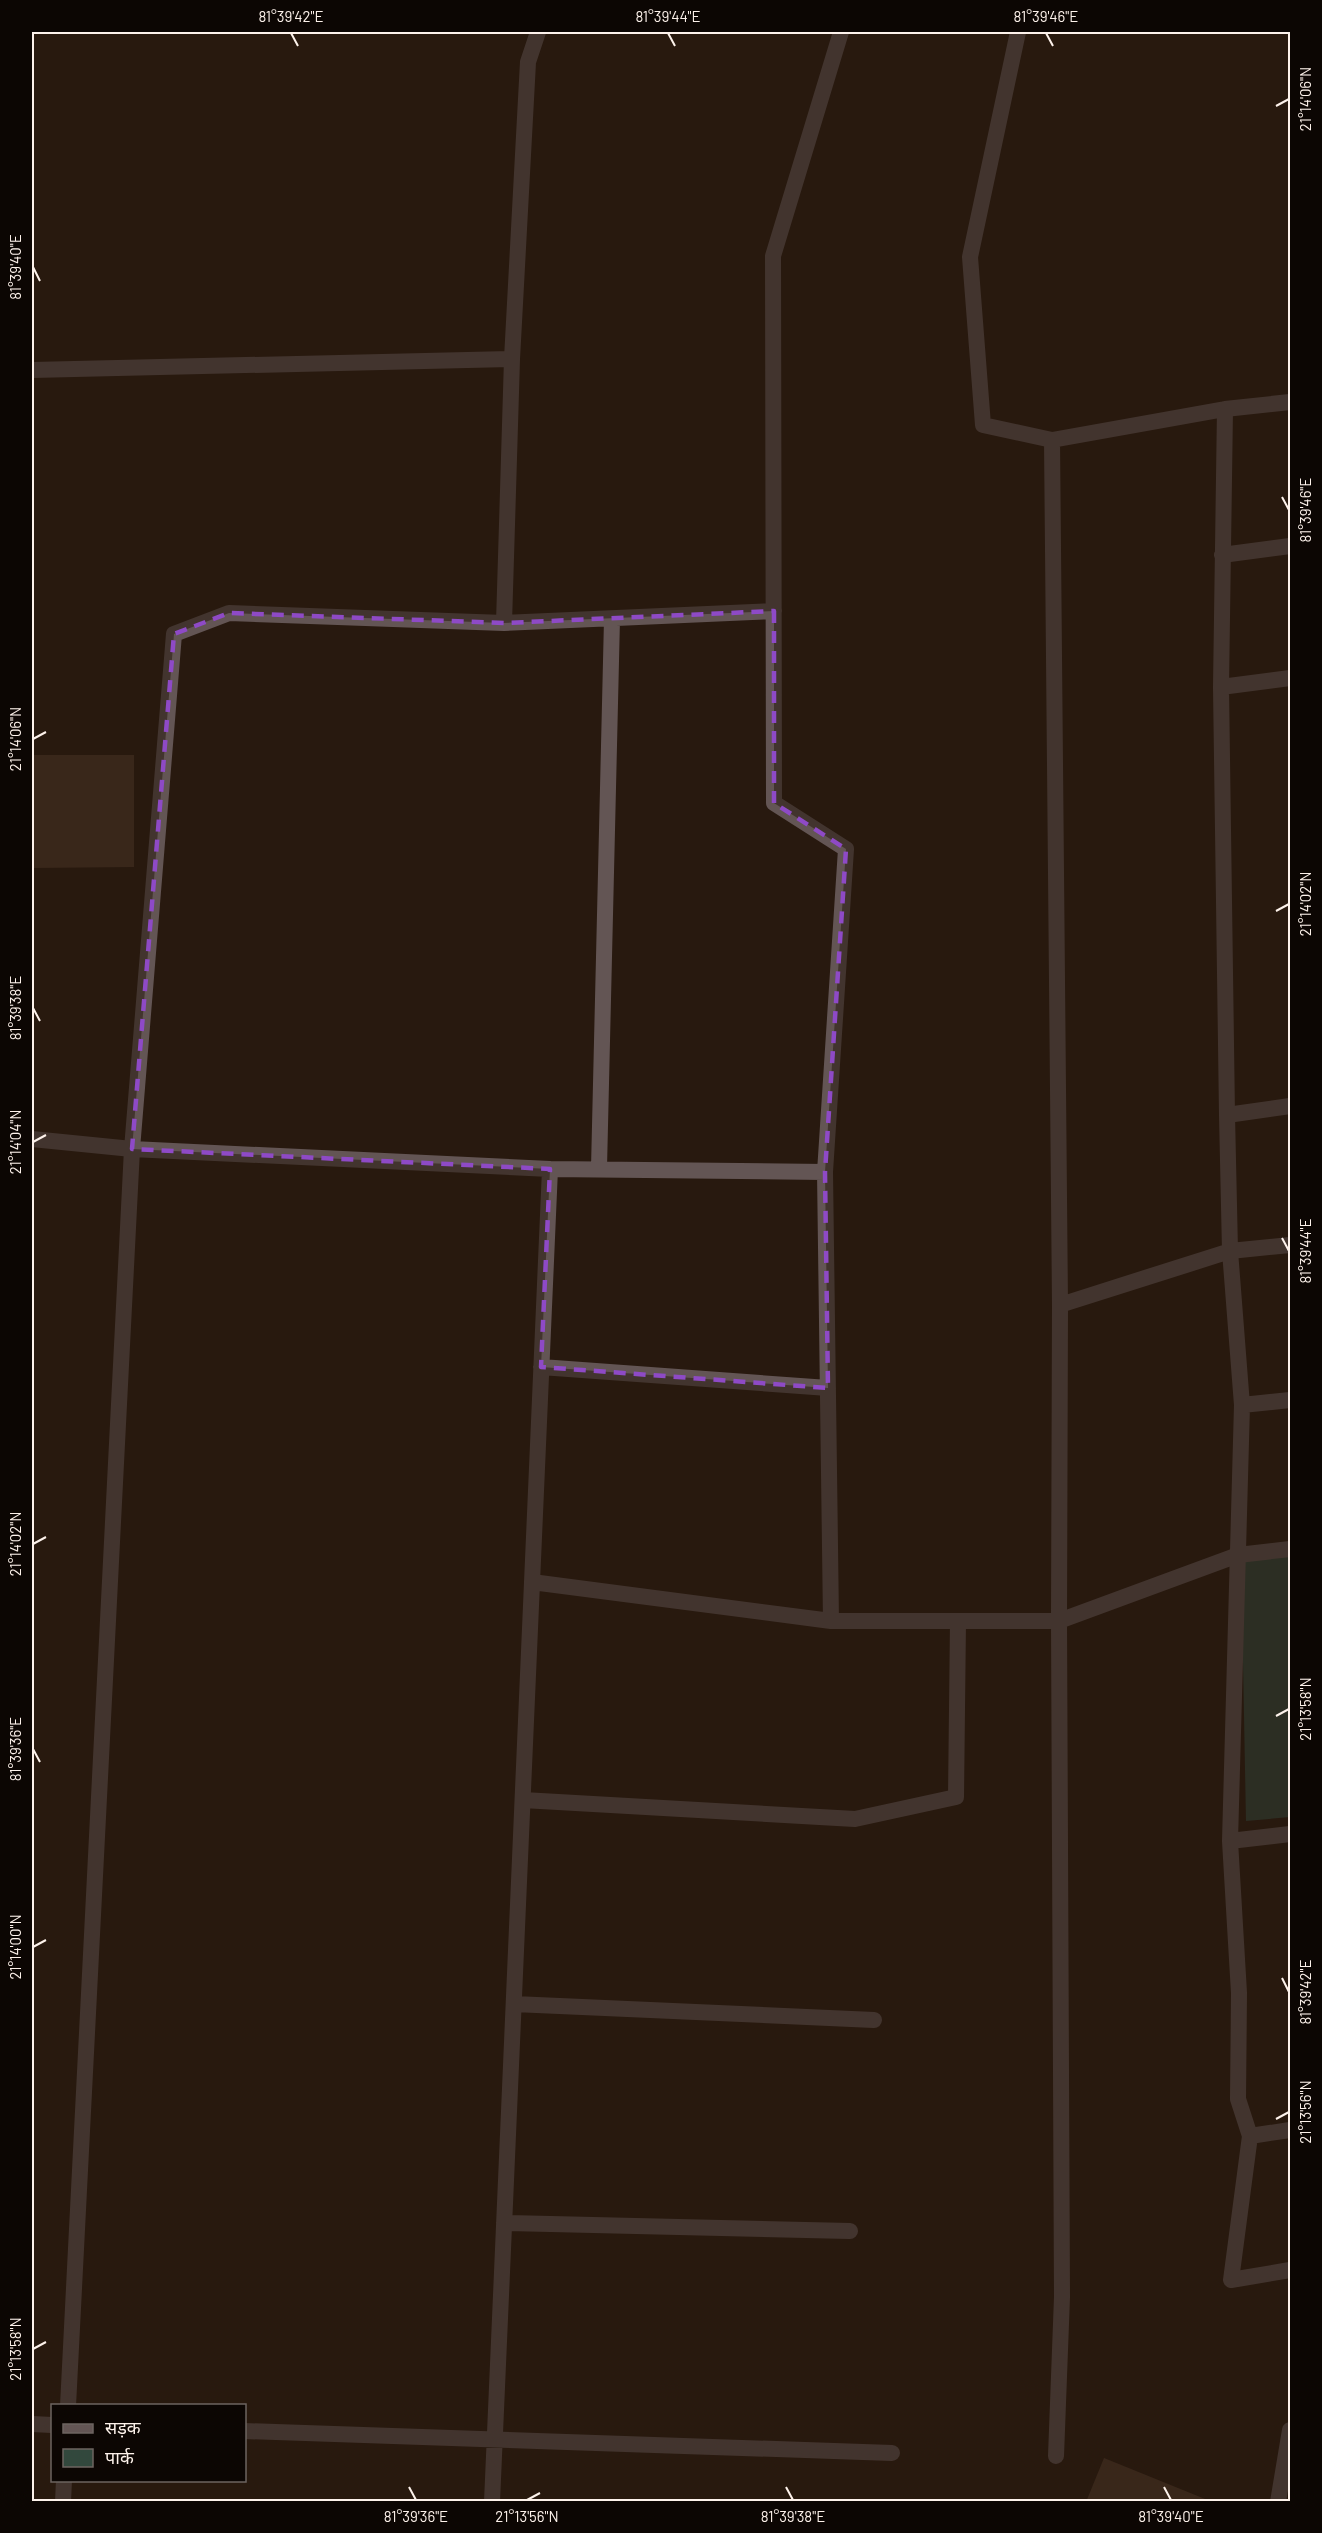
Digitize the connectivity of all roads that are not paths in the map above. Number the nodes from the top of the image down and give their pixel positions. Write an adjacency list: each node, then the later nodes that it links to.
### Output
1 (538, 32): 4 (street)
2 (841, 32): 11 (street)
3 (1018, 32): 8 (street)
4 (513, 359): 5 (street); 13 (street)
5 (32, 369)
6 (1290, 402): 7 (street)
7 (1225, 409): 8 (street); 10 (street)
8 (1052, 440): 25 (street)
9 (1290, 546): 10 (street)
10 (1222, 555): 15 (street)
11 (774, 611): 12 (street); 22 (street)
12 (612, 619): 13 (street); 20 (street)
13 (504, 623): 19 (street)
14 (1290, 678): 15 (street)
15 (1221, 687): 17 (street)
16 (1290, 1106): 17 (street)
17 (1227, 1115): 24 (street)
18 (32, 1139): 19 (street)
19 (132, 1149): 21 (street); 46 (street)
20 (599, 1168): 21 (street); 22 (street)
21 (550, 1169): 26 (street)
22 (825, 1172): 27 (street)
23 (1290, 1245): 24 (street)
24 (1230, 1251): 25 (street); 29 (street)
25 (1060, 1305): 35 (street)
26 (541, 1367): 27 (street); 32 (street)
27 (828, 1388): 33 (street)
28 (1290, 1400): 29 (street)
29 (1242, 1405): 31 (street)
30 (1290, 1548): 31 (street)
31 (1238, 1555): 35 (street); 38 (street)
32 (532, 1582): 33 (street); 36 (street)
33 (831, 1621): 34 (street)
34 (958, 1621): 35 (street); 36 (street)
35 (1059, 1621): 53 (street)
36 (523, 1800): 39 (street)
37 (1290, 1834): 38 (street)
38 (1230, 1841): 42 (street)
39 (514, 2004): 40 (street); 43 (street)
40 (874, 2020)
41 (1290, 2130): 42 (street)
42 (1250, 2136): 45 (street)
43 (504, 2223): 44 (street); 51 (street)
44 (850, 2232)
45 (1290, 2270)
46 (68, 2404)
47 (32, 2424): 48 (street)
48 (51, 2425)
49 (1290, 2430): 57 (street)
50 (246, 2431): 51 (street)
51 (495, 2440): 52 (street); 56 (street)
52 (892, 2453)
53 (1056, 2456)
54 (64, 2482): 55 (street)
55 (63, 2502)
56 (492, 2502)
57 (1278, 2502)

